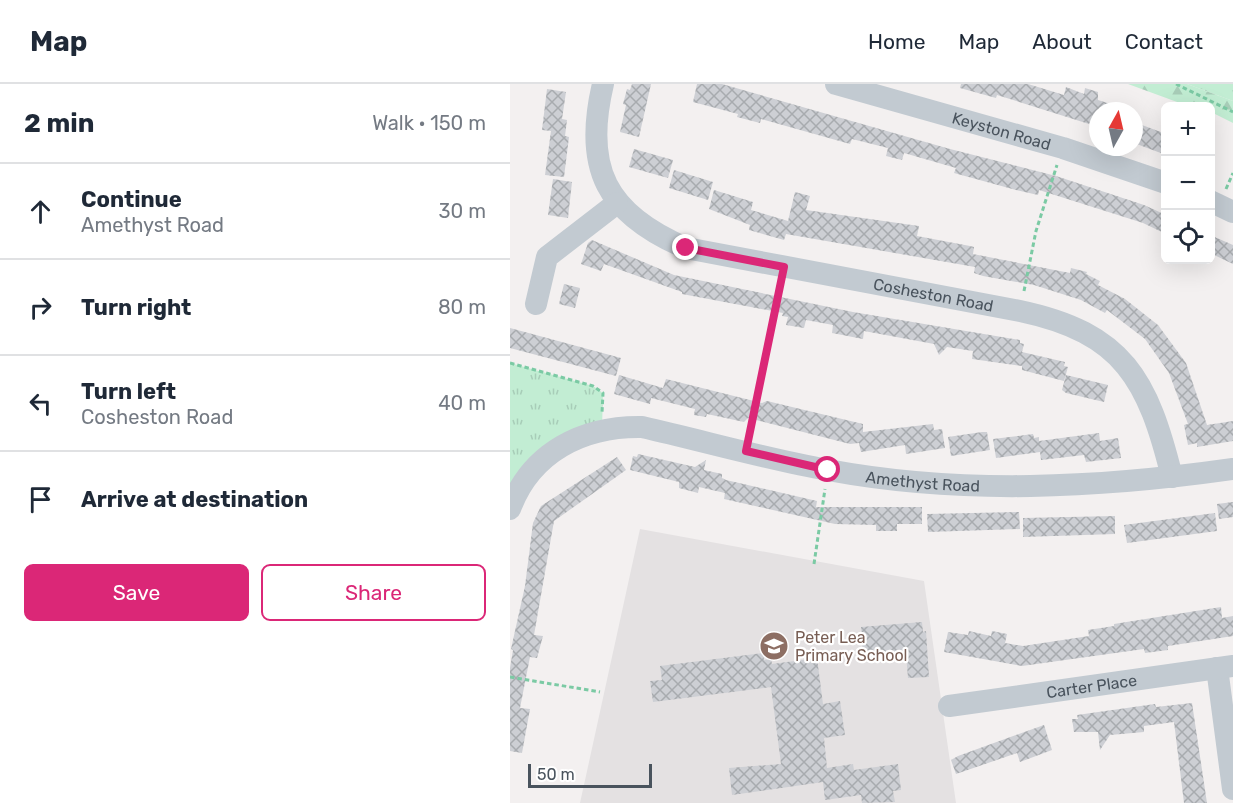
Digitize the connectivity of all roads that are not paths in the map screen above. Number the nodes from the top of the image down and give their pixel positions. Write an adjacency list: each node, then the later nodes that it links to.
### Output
1 (603, 84): 4 (street, Cosheston Road)
2 (836, 84): 3 (street, Keyston Road)
3 (1161, 181)
4 (617, 203): 7 (street); 9 (street, Cosheston Road)
5 (1215, 203): 6 (street)
6 (1233, 212)
7 (536, 304)
8 (1233, 468): 9 (street, Amethyst Road)
9 (1172, 477): 10 (street, Amethyst Road)
10 (510, 509)
11 (1225, 667): 12 (street, Carter Place); 13 (street)
12 (949, 706)
13 (1233, 789)

